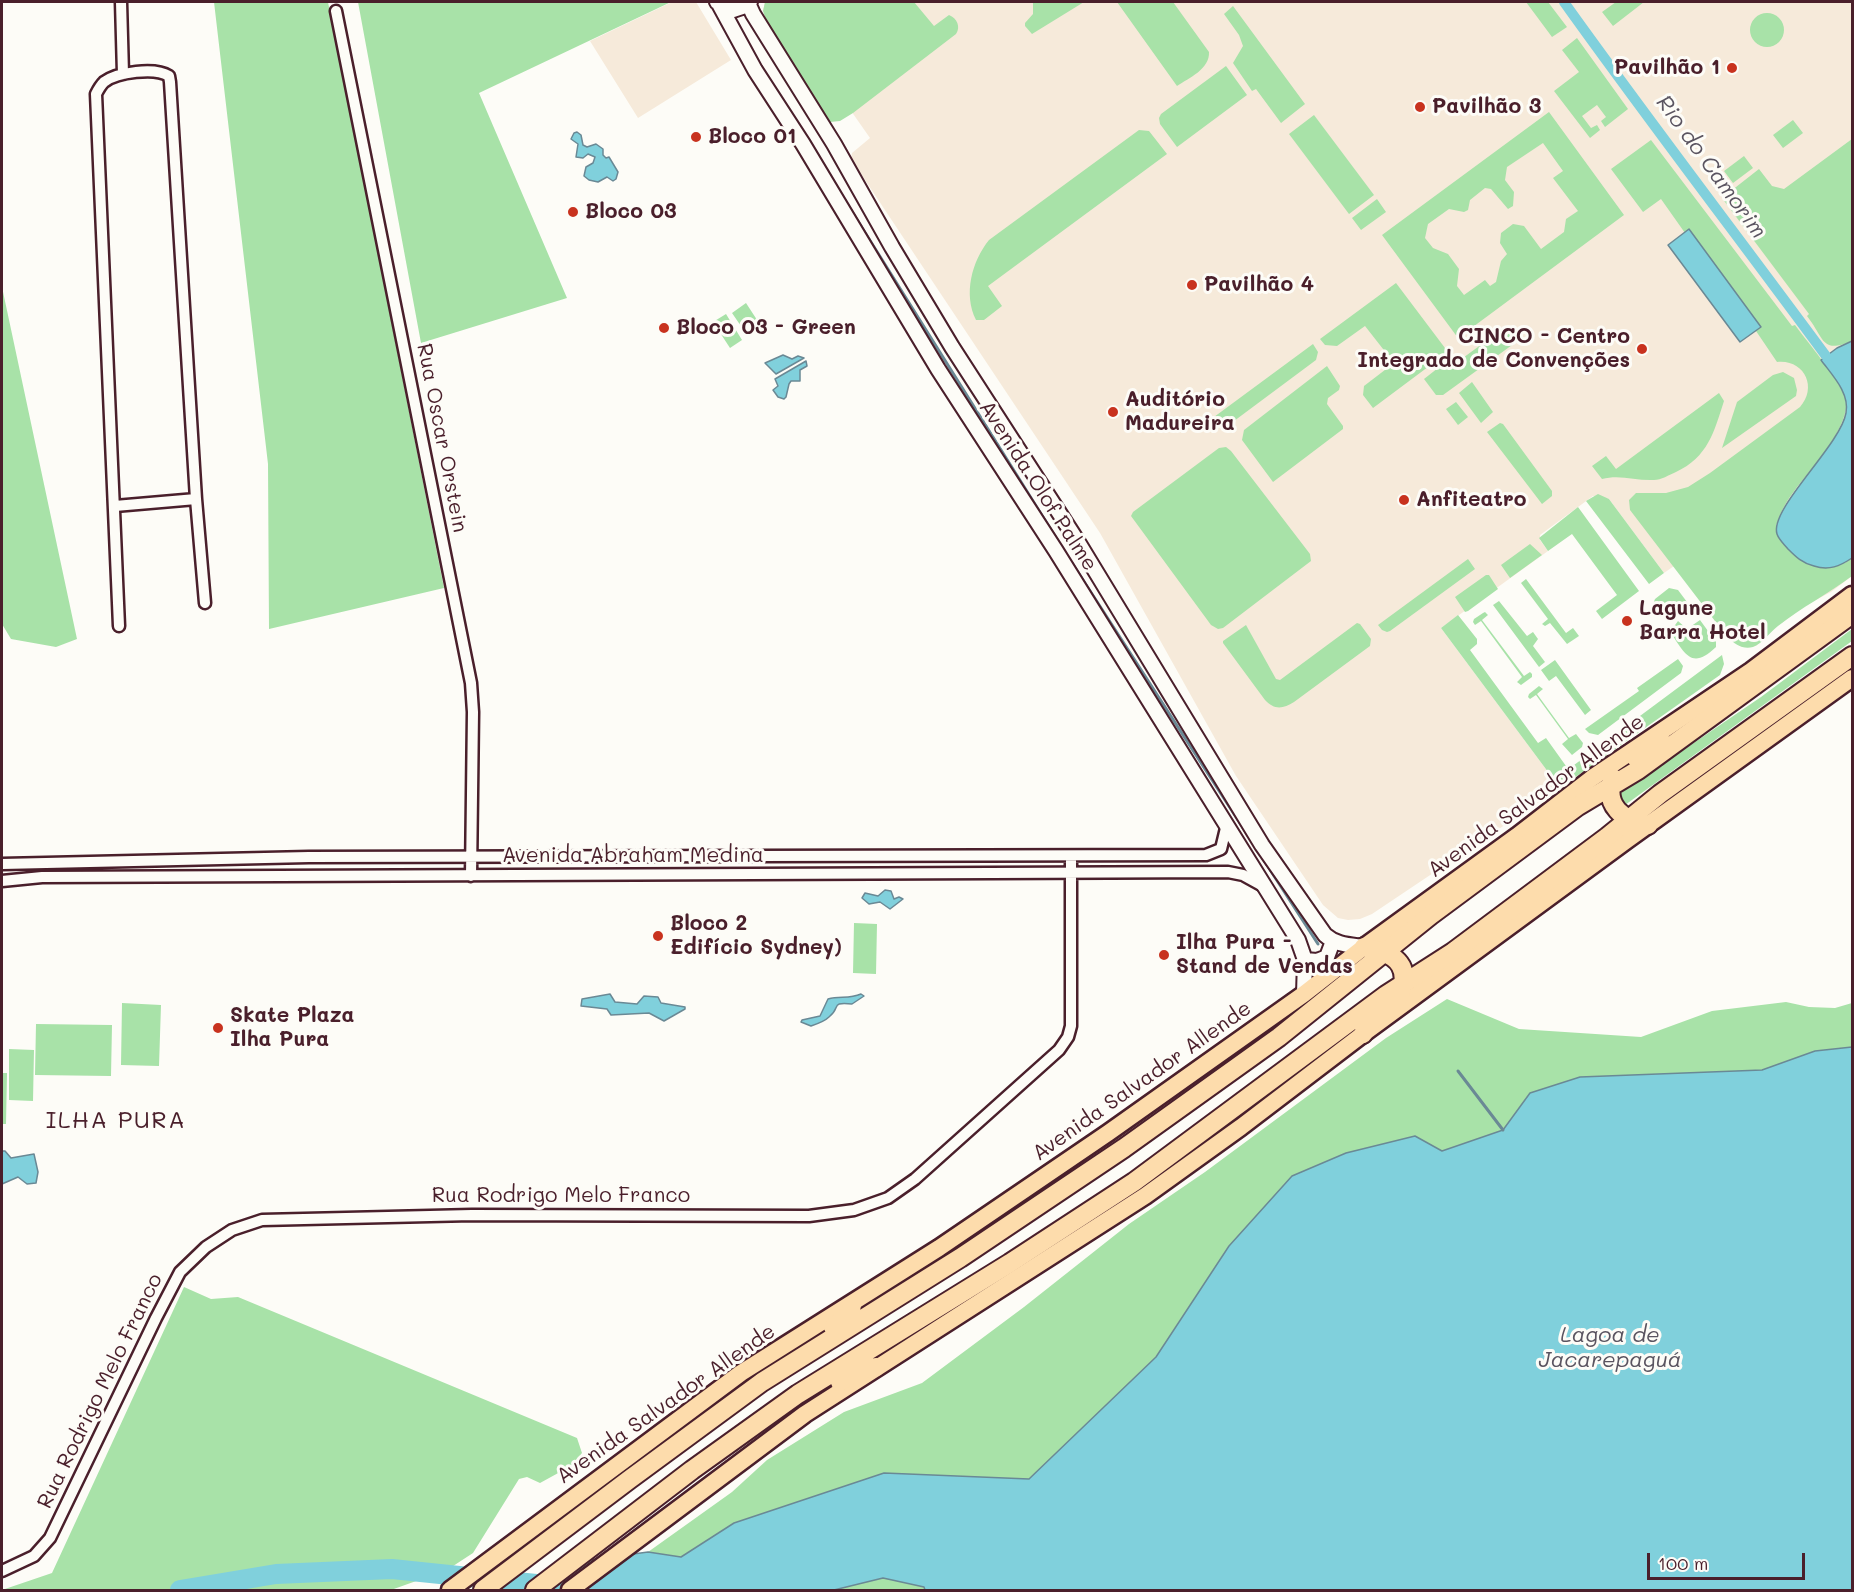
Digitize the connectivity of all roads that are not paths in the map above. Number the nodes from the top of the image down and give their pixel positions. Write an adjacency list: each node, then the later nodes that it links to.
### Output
1 (121, 2): 5 (street)
2 (749, 2): 3 (street); 36 (street, Avenida Olof Palme)
3 (717, 3): 17 (street, Avenida Olof Palme)
4 (336, 11): 23 (street, Rua Oscar Orstein)
5 (123, 74): 6 (street); 7 (street)
6 (196, 500): 7 (street); 9 (street)
7 (115, 506): 11 (street)
8 (1852, 595): 14 (main road, Avenida Salvador Allende)
9 (205, 603)
10 (1852, 614): 15 (highway, Avenida Salvador Allende)
11 (119, 626)
12 (1852, 656): 16 (highway)
13 (1852, 678): 18 (main road)
14 (1660, 734): 15 (highway); 37 (main road, Avenida Salvador Allende)
15 (1610, 787): 16 (highway); 38 (highway, Avenida Salvador Allende)
16 (1628, 819): 18 (highway); 40 (highway)
17 (1227, 824): 22 (street, Avenida Abraham Medina); 35 (street, Avenida Olof Palme)
18 (1648, 825): 42 (main road)
19 (783, 855): 20 (street, Avenida Abraham Medina); 21 (street, Avenida Abraham Medina); 28 (street)
20 (873, 855): 22 (street, Avenida Abraham Medina); 30 (street)
21 (758, 856): 23 (street, Avenida Abraham Medina); 27 (street)
22 (1071, 856): 29 (street, Rua Rodrigo Melo Franco)
23 (471, 857): 24 (street, Avenida Abraham Medina); 31 (street, Rua Oscar Orstein)
24 (148, 860): 25 (street, Avenida Abraham Medina); 33 (street)
25 (125, 861): 26 (street, Avenida Abraham Medina); 32 (street)
26 (2, 864)
27 (758, 874): 28 (street, Avenida Abraham Medina); 31 (street, Avenida Abraham Medina)
28 (783, 874): 30 (street, Avenida Abraham Medina)
29 (1071, 874): 30 (street, Avenida Abraham Medina); 35 (street, Avenida Abraham Medina); 47 (street, Rua Rodrigo Melo Franco)
30 (874, 875)
31 (471, 876): 33 (street, Avenida Abraham Medina)
32 (124, 877): 33 (street, Avenida Abraham Medina); 34 (street, Avenida Abraham Medina)
33 (148, 877)
34 (2, 881)
35 (1263, 886): 39 (street, Avenida Olof Palme)
36 (1334, 941): 37 (street); 39 (street)
37 (1364, 947): 38 (highway); 41 (main road, Avenida Salvador Allende)
38 (1384, 952): 40 (highway); 46 (highway, Avenida Salvador Allende)
39 (1305, 960): 41 (street, Avenida Olof Palme)
40 (1403, 985): 42 (highway); 45 (highway)
41 (1304, 994): 43 (main road, Avenida Salvador Allende)
42 (1363, 1034): 44 (main road)
43 (852, 1305): 46 (highway); 48 (main road, Avenida Salvador Allende)
44 (876, 1367): 45 (highway); 51 (main road)
45 (734, 1440): 50 (highway)
46 (644, 1468): 49 (highway, Avenida Salvador Allende)
47 (2, 1571)
48 (450, 1590)
49 (483, 1590)
50 (535, 1590)
51 (570, 1590)

